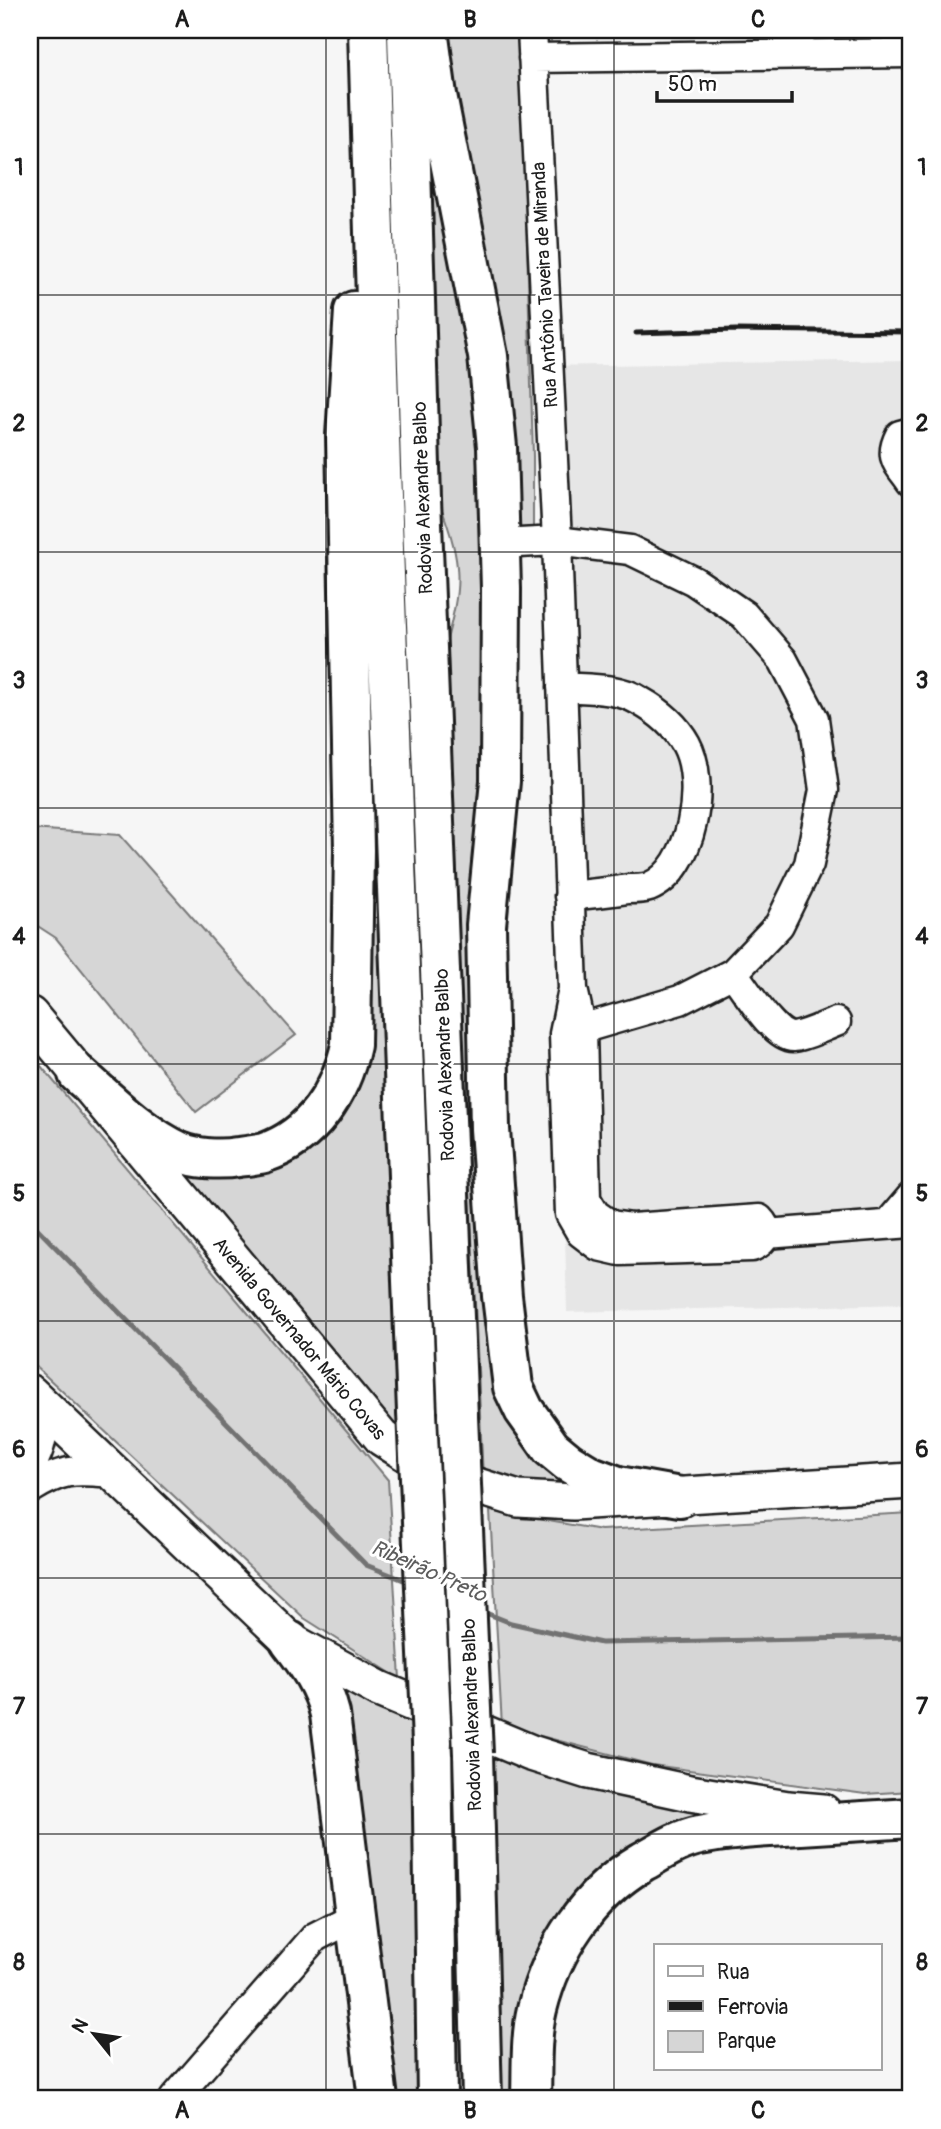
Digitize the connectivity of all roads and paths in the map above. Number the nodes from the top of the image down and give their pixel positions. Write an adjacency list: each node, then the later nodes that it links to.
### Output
1 (368, 30): 7 (highway, Rodovia Alexandre Balbo)
2 (407, 30): 33 (highway, Rodovia Alexandre Balbo, bridge)
3 (428, 30): 11 (highway)
4 (532, 30): 6 (street, Rua Antônio Taveira de Miranda)
5 (911, 53): 6 (street)
6 (533, 58): 10 (street, Rua Antônio Taveira de Miranda)
7 (369, 71): 18 (highway); 32 (highway, Rodovia Alexandre Balbo, bridge)
8 (911, 432): 9 (street)
9 (911, 482)
10 (557, 541): 11 (street); 12 (street, Rua Antônio Taveira de Miranda); 14 (street)
11 (499, 544): 26 (highway)
12 (562, 687): 13 (street, Rua Antônio Taveira de Miranda); 13 (street)
13 (569, 896): 17 (street, Rua Antônio Taveira de Miranda)
14 (733, 973): 16 (street); 17 (street)
15 (30, 1015): 18 (main road, Avenida Governador Mário Covas)
16 (836, 1022)
17 (573, 1032): 20 (street, Rua Antônio Taveira de Miranda)
18 (78, 1074): 26 (main road, Avenida Governador Mário Covas)
19 (911, 1198): 20 (street)
20 (900, 1223)
21 (38, 1401): 22 (street); 23 (main road)
22 (30, 1466)
23 (113, 1473): 25 (street); 27 (main road)
24 (911, 1482): 26 (main road, Avenida Governador Mário Covas)
25 (30, 1489)
26 (681, 1497)
27 (290, 1641): 28 (main road); 29 (highway)
28 (911, 1817): 34 (highway)
29 (354, 1917): 30 (street); 31 (highway)
30 (174, 2099)
31 (378, 2099)
32 (437, 2099)
33 (482, 2099)
34 (531, 2099)

